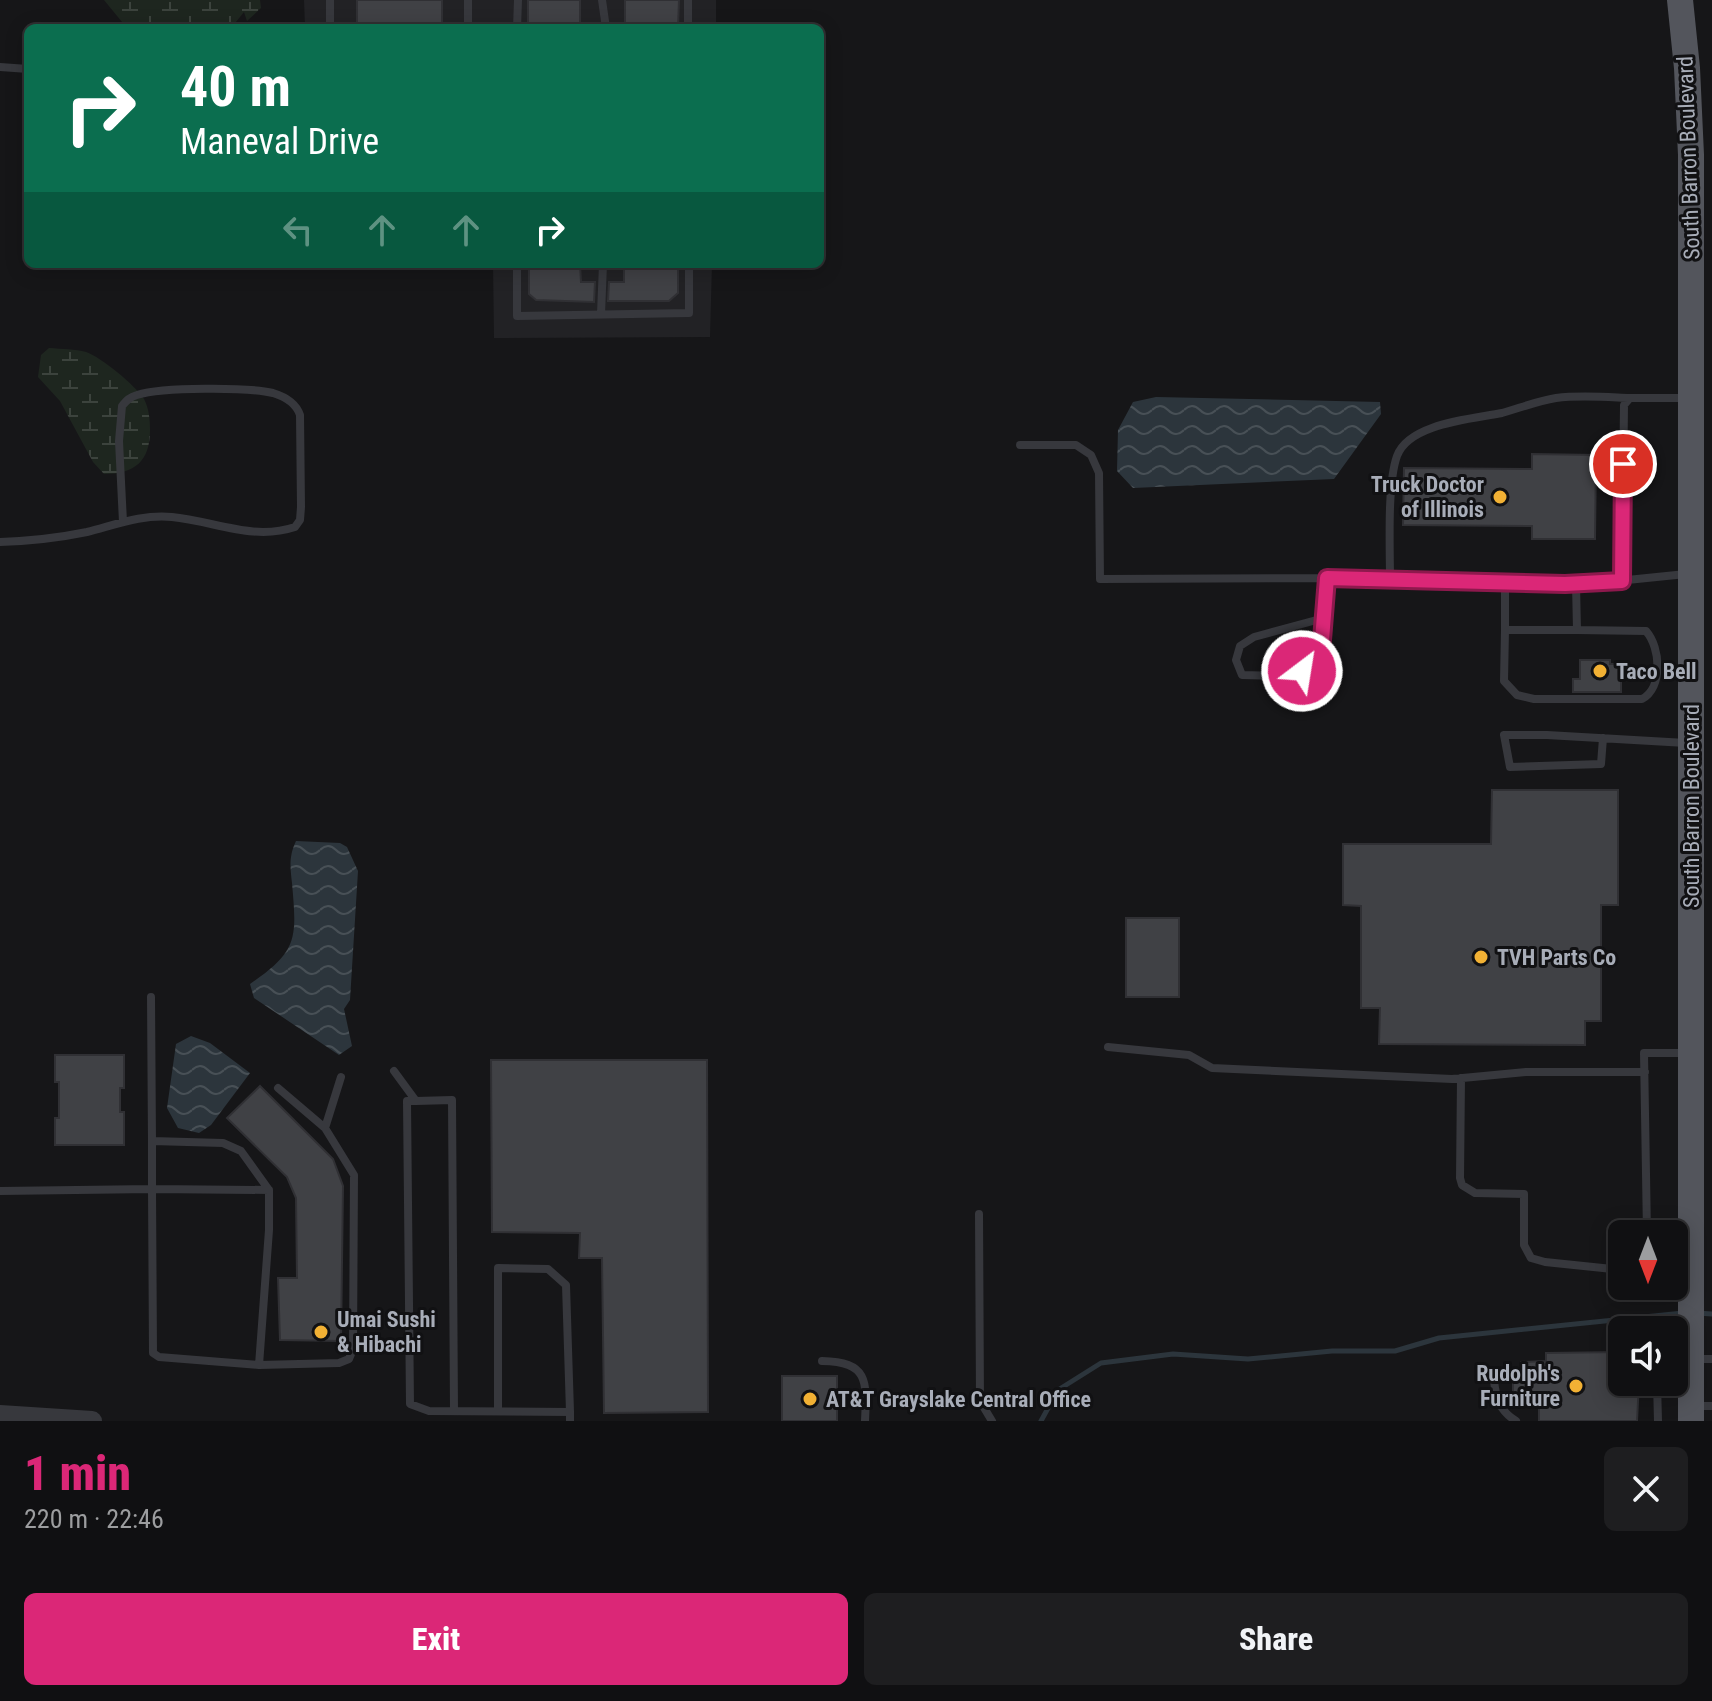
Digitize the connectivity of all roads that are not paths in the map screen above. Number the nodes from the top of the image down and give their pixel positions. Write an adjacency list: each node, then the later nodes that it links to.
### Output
1 (330, 0): 7 (lane)
2 (468, 0): 8 (lane)
3 (518, 0): 9 (lane)
4 (602, 0): 10 (lane)
5 (688, 0): 11 (lane)
6 (1680, 0): 19 (main road, South Barron Boulevard)
7 (330, 24)
8 (468, 24)
9 (517, 24)
10 (605, 24)
11 (688, 24)
12 (0, 67): 13 (lane)
13 (24, 69)
14 (517, 268): 17 (lane)
15 (603, 268): 17 (lane)
16 (689, 268): 17 (lane)
17 (601, 314)
18 (1630, 398): 19 (lane); 25 (lane); 26 (lane)
19 (1691, 398): 23 (main road, South Barron Boulevard)
20 (1020, 445): 24 (lane)
21 (123, 522): 21 (lane); 22 (lane)
22 (0, 542)
23 (1691, 573): 26 (lane); 33 (main road, South Barron Boulevard)
24 (1327, 578): 25 (lane); 29 (lane)
25 (1390, 580): 27 (lane)
26 (1622, 581): 28 (lane)
27 (1505, 583): 28 (lane); 30 (lane)
28 (1576, 584): 31 (lane)
29 (1324, 618): 29 (lane)
30 (1505, 630): 31 (lane); 31 (lane)
31 (1577, 630)
32 (1603, 738): 32 (lane); 33 (lane)
33 (1691, 743): 36 (main road, South Barron Boulevard)
34 (151, 997): 44 (lane)
35 (1108, 1047): 40 (lane)
36 (1691, 1053): 38 (lane); 51 (main road, South Barron Boulevard)
37 (394, 1071): 42 (lane)
38 (1645, 1072): 40 (lane); 49 (lane)
39 (341, 1077): 43 (lane)
40 (1461, 1078): 50 (lane)
41 (278, 1088): 43 (lane)
42 (416, 1101): 56 (lane); 56 (lane)
43 (325, 1128): 53 (lane)
44 (152, 1141): 45 (lane); 46 (lane)
45 (152, 1189): 46 (lane); 47 (lane); 53 (lane)
46 (269, 1190): 53 (lane)
47 (0, 1191)
48 (979, 1214): 63 (lane)
49 (1647, 1220)
50 (1608, 1269)
51 (1692, 1354): 58 (main road, South Barron Boulevard)
52 (822, 1361): 62 (lane)
53 (259, 1365)
54 (1494, 1381): 64 (lane)
55 (1657, 1396): 65 (lane)
56 (454, 1411): 57 (lane)
57 (498, 1411): 60 (lane); 60 (lane)
58 (1698, 1411)
59 (0, 1415): 61 (street)
60 (570, 1416)
61 (92, 1421)
62 (865, 1421)
63 (992, 1421)
64 (1516, 1421)
65 (1658, 1421)

